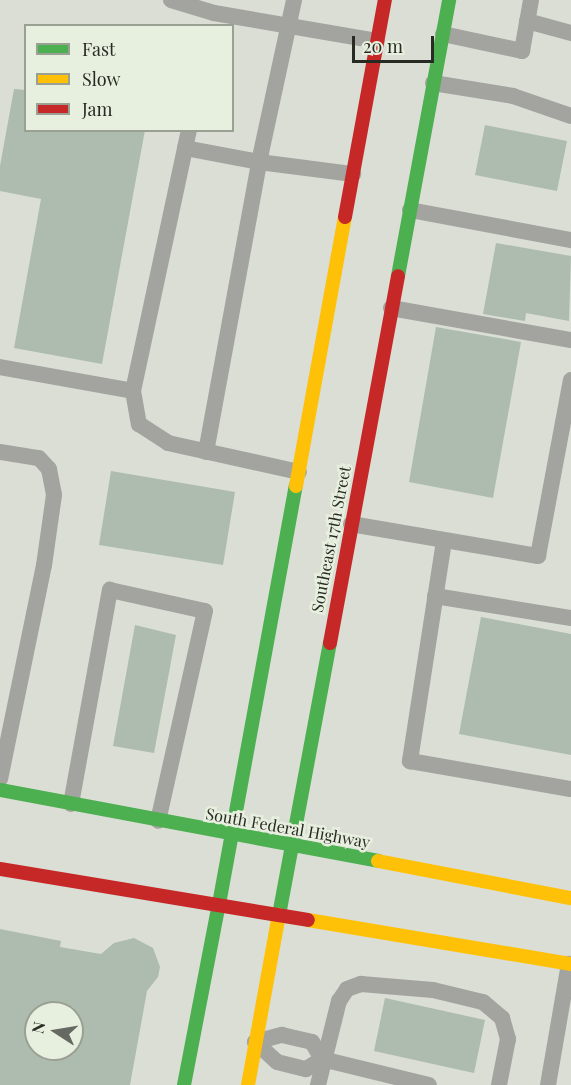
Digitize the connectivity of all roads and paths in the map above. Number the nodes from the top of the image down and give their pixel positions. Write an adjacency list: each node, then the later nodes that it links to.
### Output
1 (171, 0): 6 (lane)
2 (294, 0): 8 (lane)
3 (385, 0): 11 (main road)
4 (449, 0): 9 (main road, Southeast 17th Street)
5 (531, 0): 7 (lane)
6 (213, 19): 8 (lane)
7 (527, 21): 9 (lane); 10 (lane)
8 (288, 26): 11 (lane); 16 (lane)
9 (443, 33): 12 (main road, Southeast 17th Street)
10 (571, 33)
11 (377, 41): 17 (main road)
12 (433, 82): 13 (lane); 18 (main road, Southeast 17th Street)
13 (571, 116)
14 (189, 132): 15 (lane)
15 (185, 148): 16 (lane); 24 (lane)
16 (259, 162): 17 (lane); 26 (lane)
17 (352, 174): 27 (main road)
18 (410, 210): 19 (lane); 20 (main road, Southeast 17th Street)
19 (571, 240)
20 (391, 309): 21 (lane); 28 (main road, Southeast 17th Street)
21 (571, 339)
22 (0, 367): 24 (lane)
23 (571, 380): 29 (lane)
24 (133, 391): 26 (lane)
25 (1, 451): 32 (lane)
26 (206, 452): 27 (lane)
27 (299, 472): 38 (main road)
28 (351, 524): 29 (lane); 39 (main road, Southeast 17th Street)
29 (444, 541): 30 (lane)
30 (435, 596): 31 (lane); 34 (lane)
31 (571, 618)
32 (5, 729): 33 (lane)
33 (0, 779)
34 (571, 789)
35 (0, 790): 36 (main road, South Federal Highway)
36 (70, 804): 37 (main road, South Federal Highway); 37 (lane)
37 (158, 821): 38 (main road, South Federal Highway)
38 (232, 835): 39 (main road, South Federal Highway); 42 (main road)
39 (290, 845): 41 (main road, South Federal Highway); 43 (main road, Southeast 17th Street)
40 (0, 868): 42 (main road)
41 (571, 898)
42 (219, 904): 43 (main road); 47 (main road)
43 (279, 915): 44 (main road); 45 (main road, Southeast 17th Street)
44 (570, 964): 52 (lane)
45 (255, 1042): 46 (lane); 46 (lane); 48 (main road, Southeast 17th Street)
46 (322, 1059): 49 (lane); 50 (lane); 51 (lane)
47 (184, 1085)
48 (248, 1085)
49 (318, 1085)
50 (426, 1085)
51 (499, 1085)
52 (548, 1085)

